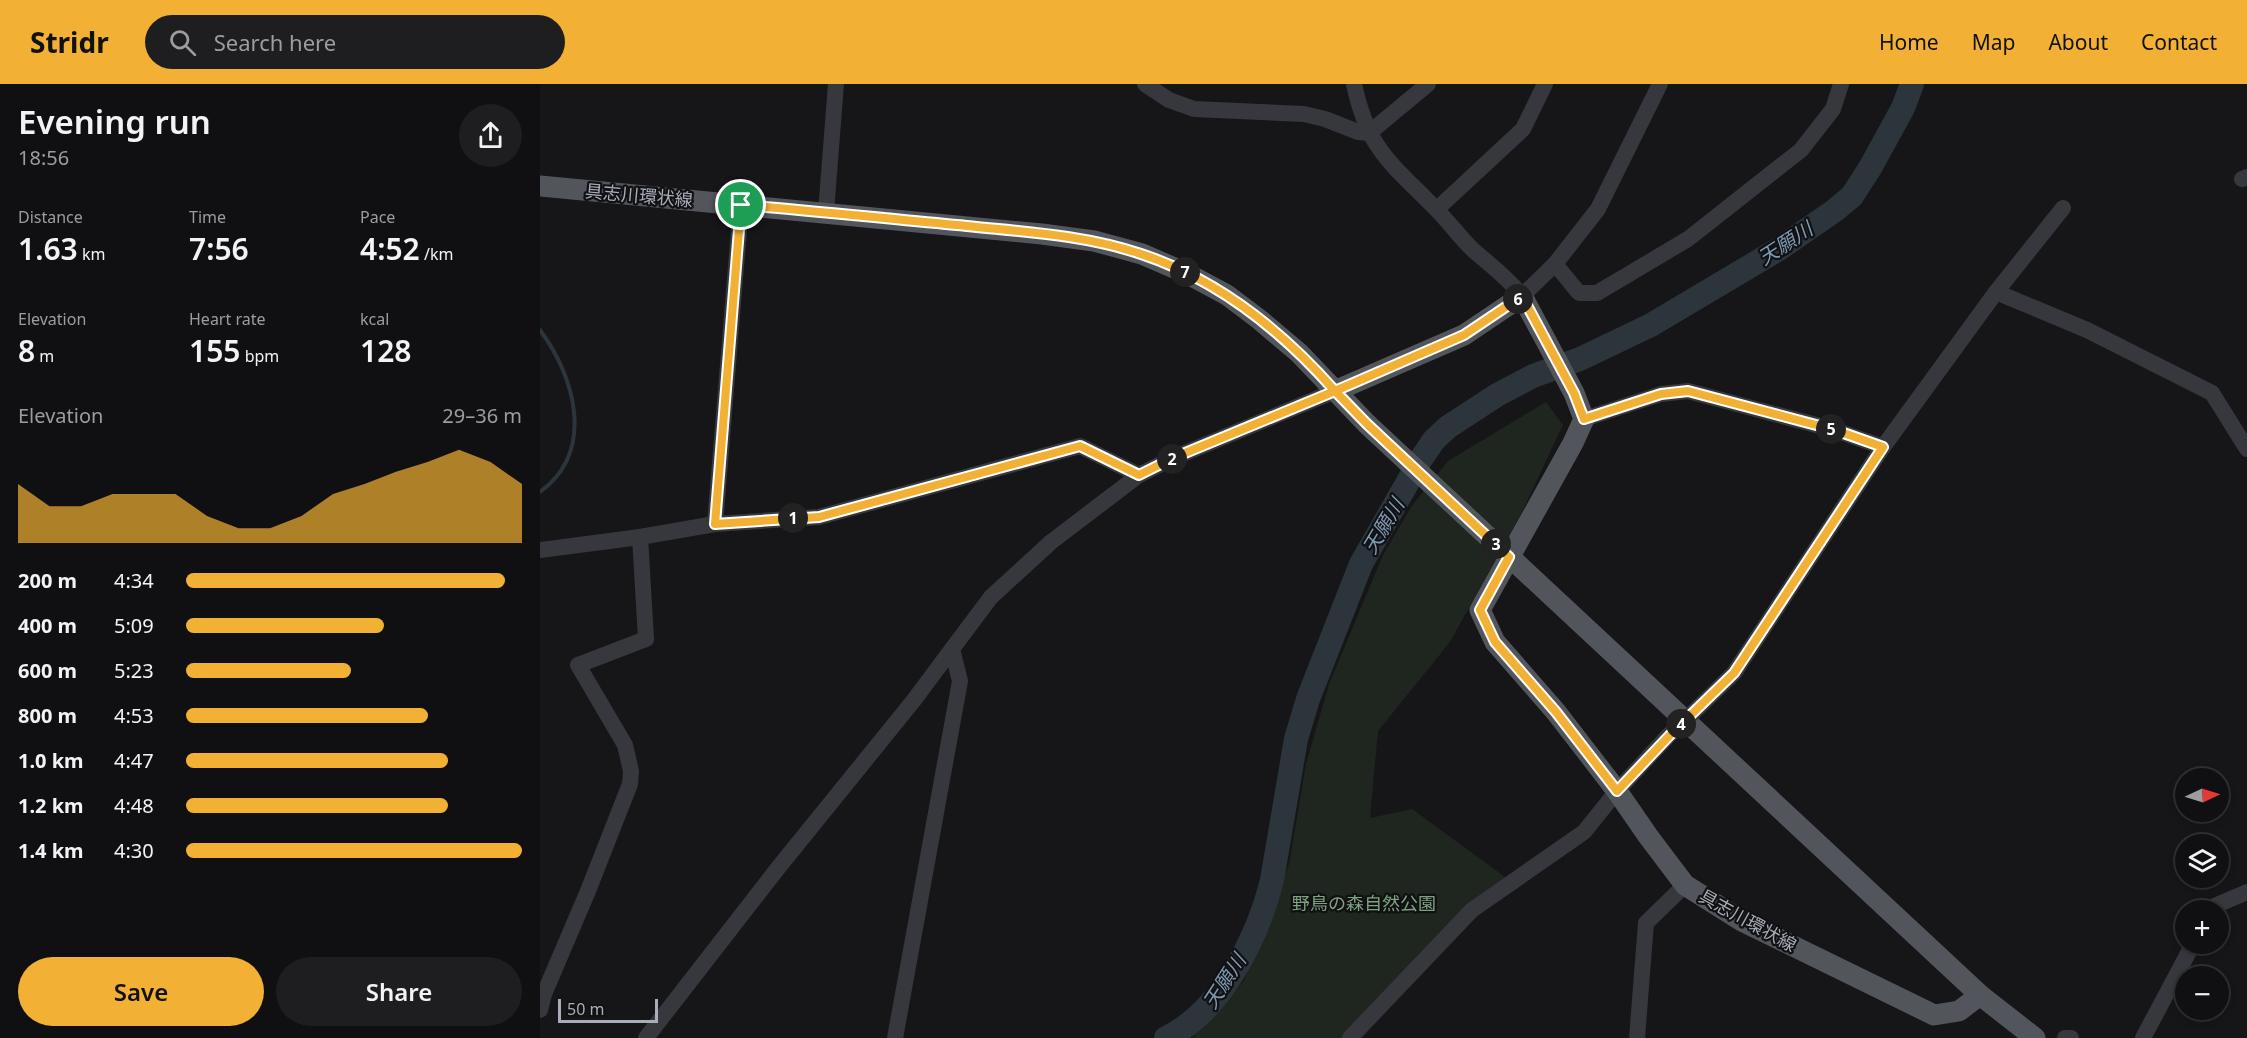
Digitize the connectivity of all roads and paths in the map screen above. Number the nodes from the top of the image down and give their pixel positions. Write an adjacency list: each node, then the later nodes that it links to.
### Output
1 (836, 84): 13 (street)
2 (1145, 84): 8 (street)
3 (1354, 84): 8 (street)
4 (1428, 84): 8 (street)
5 (1545, 84): 12 (street)
6 (1660, 84): 14 (street)
7 (1841, 84): 14 (street)
8 (1369, 133): 12 (street)
9 (540, 186): 10 (main road, 具志川環状線)
10 (741, 205): 13 (main road, 具志川環状線); 22 (street)
11 (2063, 208): 15 (street)
12 (1437, 209): 16 (street)
13 (826, 212): 17 (main road, 具志川環状線)
14 (1555, 264): 16 (street)
15 (1996, 292): 19 (street); 20 (street)
16 (1522, 296): 17 (main road); 18 (main road)
17 (1335, 391): 21 (street); 25 (main road, 具志川環状線)
18 (1584, 419): 19 (street); 25 (main road, 具志川環状線)
19 (1883, 447): 27 (street, bridge)
20 (2247, 449)
21 (1139, 475): 22 (street); 26 (street)
22 (715, 524): 23 (street)
23 (640, 537): 24 (street); 33 (street)
24 (540, 550)
25 (1509, 557): 27 (main road, 具志川環状線); 32 (main road, 具志川環状線)
26 (952, 649): 34 (street); 35 (street)
27 (1617, 791): 28 (main road, 具志川環状線); 36 (street)
28 (1686, 885): 32 (main road, 具志川環状線); 37 (street)
29 (2247, 892): 30 (street)
30 (2228, 900)
31 (2188, 954): 41 (street)
32 (1980, 995): 38 (main road, 具志川環状線)
33 (540, 1010)
34 (646, 1038)
35 (895, 1038)
36 (1350, 1038)
37 (1637, 1038)
38 (2035, 1038)
39 (2065, 1038): 40 (street)
40 (2071, 1038)
41 (2143, 1038)

